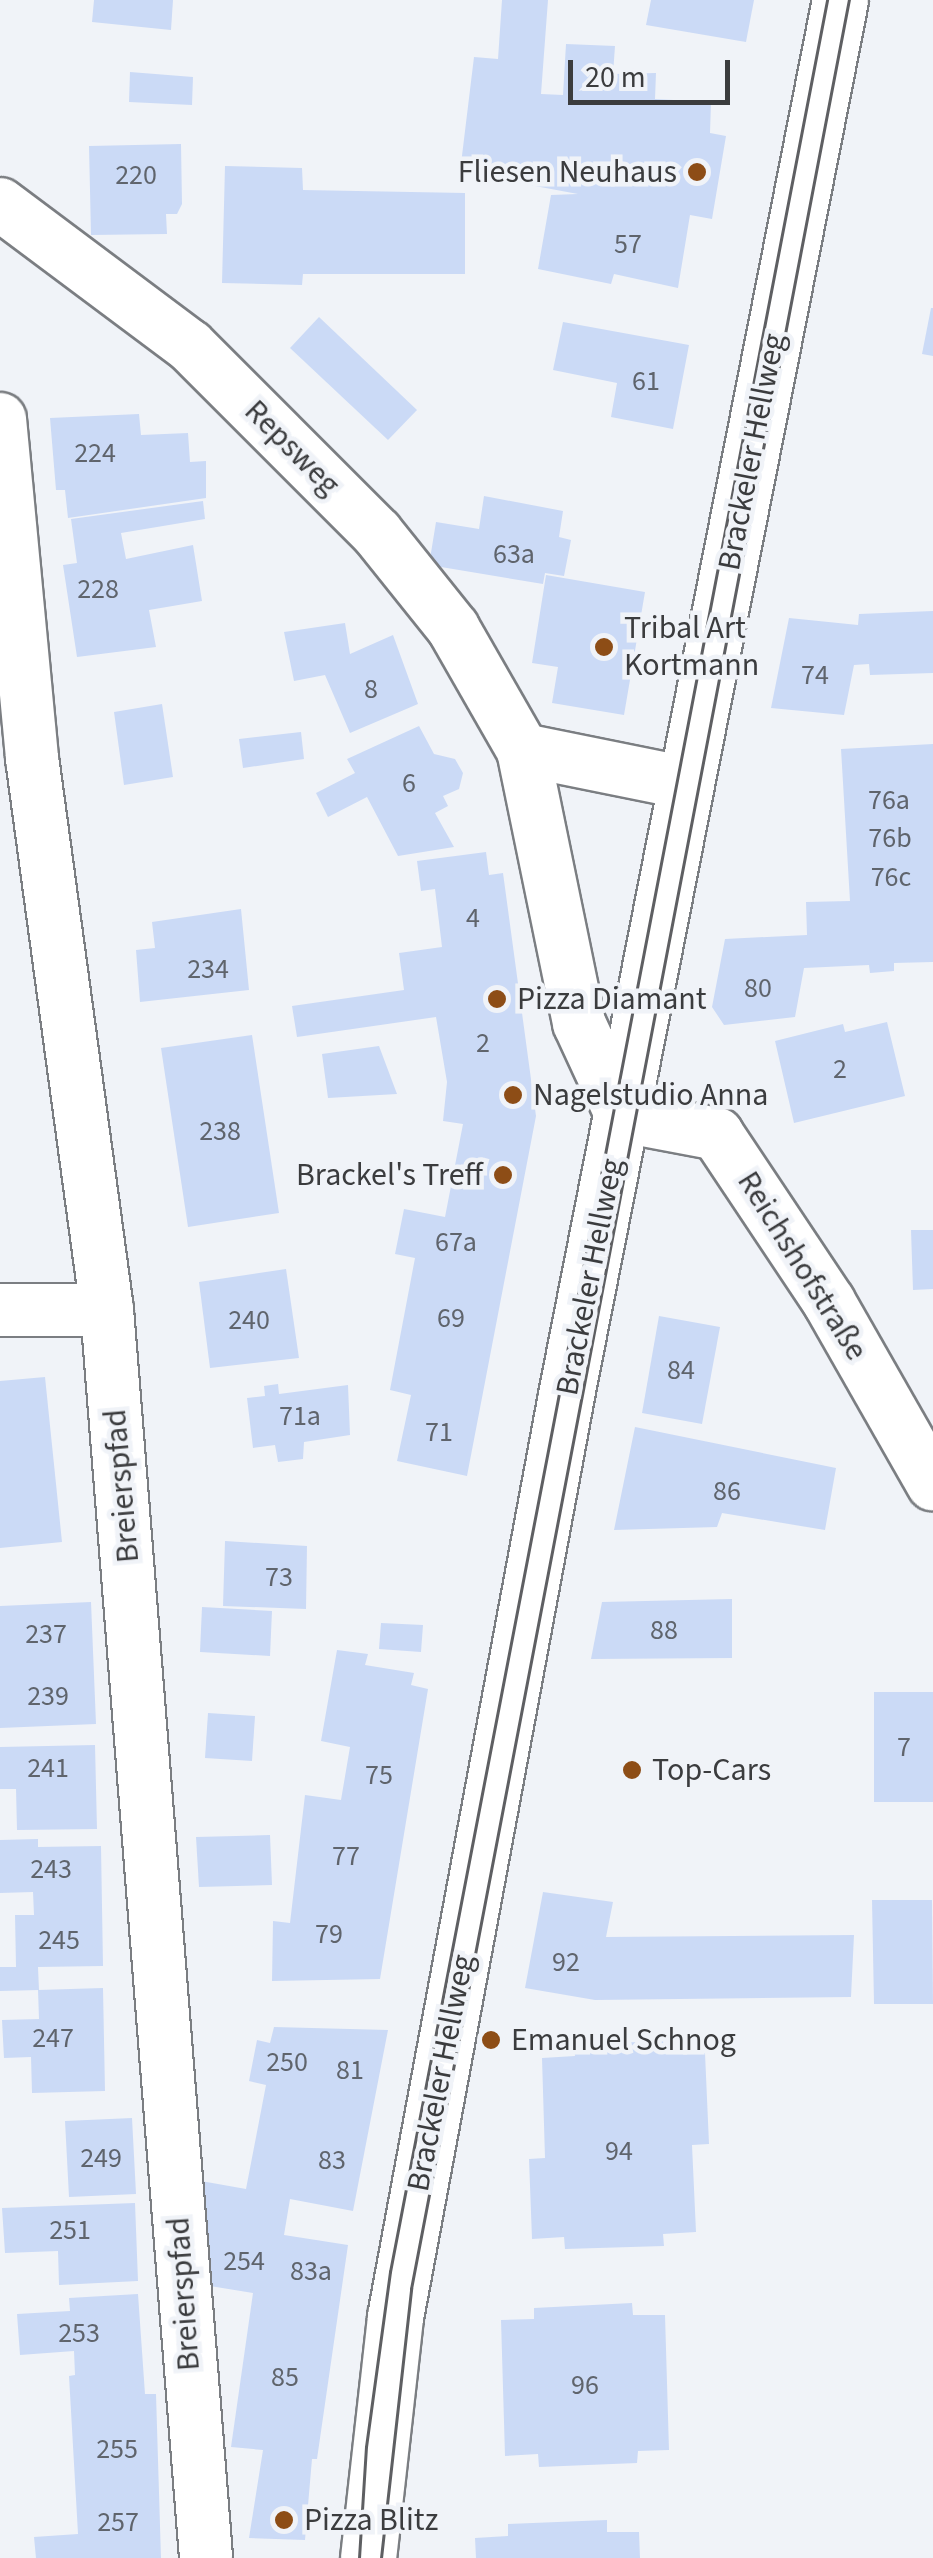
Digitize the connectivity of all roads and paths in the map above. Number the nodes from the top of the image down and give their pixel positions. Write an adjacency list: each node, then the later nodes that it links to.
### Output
1 (840, 0): 5 (main road, Brackeler Hellweg)
2 (0, 204): 4 (street, Repsweg)
3 (0, 419): 8 (street, Breierspfad)
4 (522, 750): 5 (street); 6 (street, Repsweg)
5 (686, 783): 6 (main road, Brackeler Hellweg)
6 (622, 1116): 9 (street, Reichshofstraße); 11 (main road, Brackeler Hellweg)
7 (0, 1310): 8 (street)
8 (107, 1310): 10 (street, Breierspfad)
9 (933, 1484)
10 (206, 2558)
11 (368, 2558)

